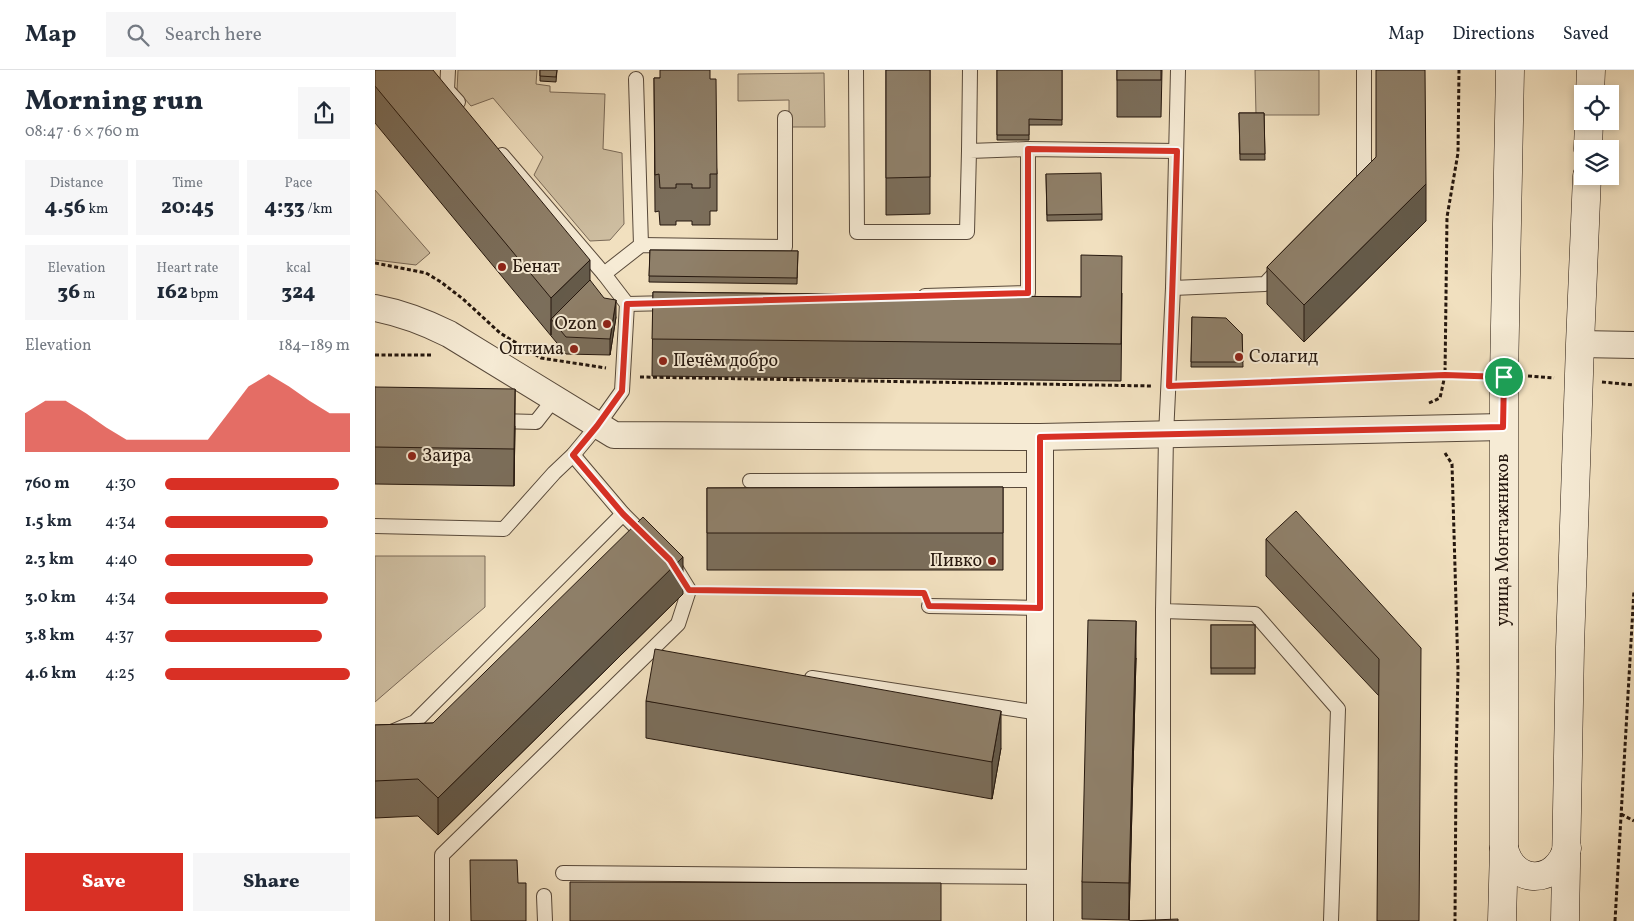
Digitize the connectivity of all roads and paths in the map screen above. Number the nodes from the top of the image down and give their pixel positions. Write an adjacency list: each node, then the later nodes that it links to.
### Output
1 (448, 70): 11 (lane)
2 (856, 70): 15 (lane)
3 (970, 70): 15 (lane)
4 (1178, 70): 16 (lane)
5 (1364, 70): 18 (lane)
6 (1459, 70): 33 (path)
7 (1510, 70): 34 (main road, улица Монтажников)
8 (1591, 70): 10 (main road)
9 (635, 79): 19 (lane)
10 (1590, 85)
11 (466, 112)
12 (785, 118): 19 (lane)
13 (491, 142): 22 (lane)
14 (1028, 149): 15 (lane); 16 (lane); 24 (lane)
15 (969, 151)
16 (1177, 151): 23 (lane)
17 (1587, 185): 28 (main road)
18 (1351, 194)
19 (641, 245): 22 (lane)
20 (1292, 256): 23 (lane)
21 (375, 264): 32 (path)
22 (604, 274): 26 (lane)
23 (1173, 288): 37 (lane)
24 (911, 296)
25 (686, 302): 26 (lane)
26 (627, 304): 32 (lane)
27 (375, 308): 38 (street)
28 (1579, 344): 29 (street); 35 (main road)
29 (1634, 344)
30 (375, 354): 31 (path)
31 (439, 355)
32 (623, 372): 37 (path); 40 (lane)
33 (1445, 375): 34 (path); 37 (path); 42 (path)
34 (1504, 377): 35 (path); 41 (main road, улица Монтажников)
35 (1579, 380): 36 (path); 62 (main road)
36 (1634, 385)
37 (1169, 386): 43 (lane)
38 (554, 399): 39 (lane); 40 (street)
39 (479, 421)
40 (597, 426): 44 (street); 45 (lane)
41 (1503, 427): 42 (street); 61 (main road, улица Монтажников)
42 (1429, 428): 43 (street); 71 (path)
43 (1166, 435): 44 (street); 54 (lane)
44 (1040, 437): 46 (street)
45 (573, 455): 48 (lane); 49 (lane)
46 (1040, 480): 47 (lane); 53 (street)
47 (750, 481)
48 (623, 514): 50 (lane); 58 (lane)
49 (375, 526)
50 (689, 590): 52 (path); 66 (lane)
51 (1634, 590): 55 (path)
52 (929, 606): 53 (lane)
53 (1040, 608): 57 (street)
54 (1163, 611): 69 (lane); 70 (lane)
55 (1632, 648): 59 (path)
56 (799, 676): 57 (lane)
57 (1040, 712): 64 (street)
58 (375, 739)
59 (1621, 814): 60 (path); 74 (path)
60 (1634, 821)
61 (1504, 848): 62 (main road); 72 (main road, улица Монтажников)
62 (1567, 848): 73 (main road)
63 (563, 873): 64 (lane)
64 (1040, 877): 68 (street)
65 (544, 896): 67 (lane)
66 (442, 921)
67 (545, 921)
68 (1039, 921)
69 (1163, 921)
70 (1331, 921)
71 (1455, 921)
72 (1502, 921)
73 (1565, 921)
74 (1615, 921)

